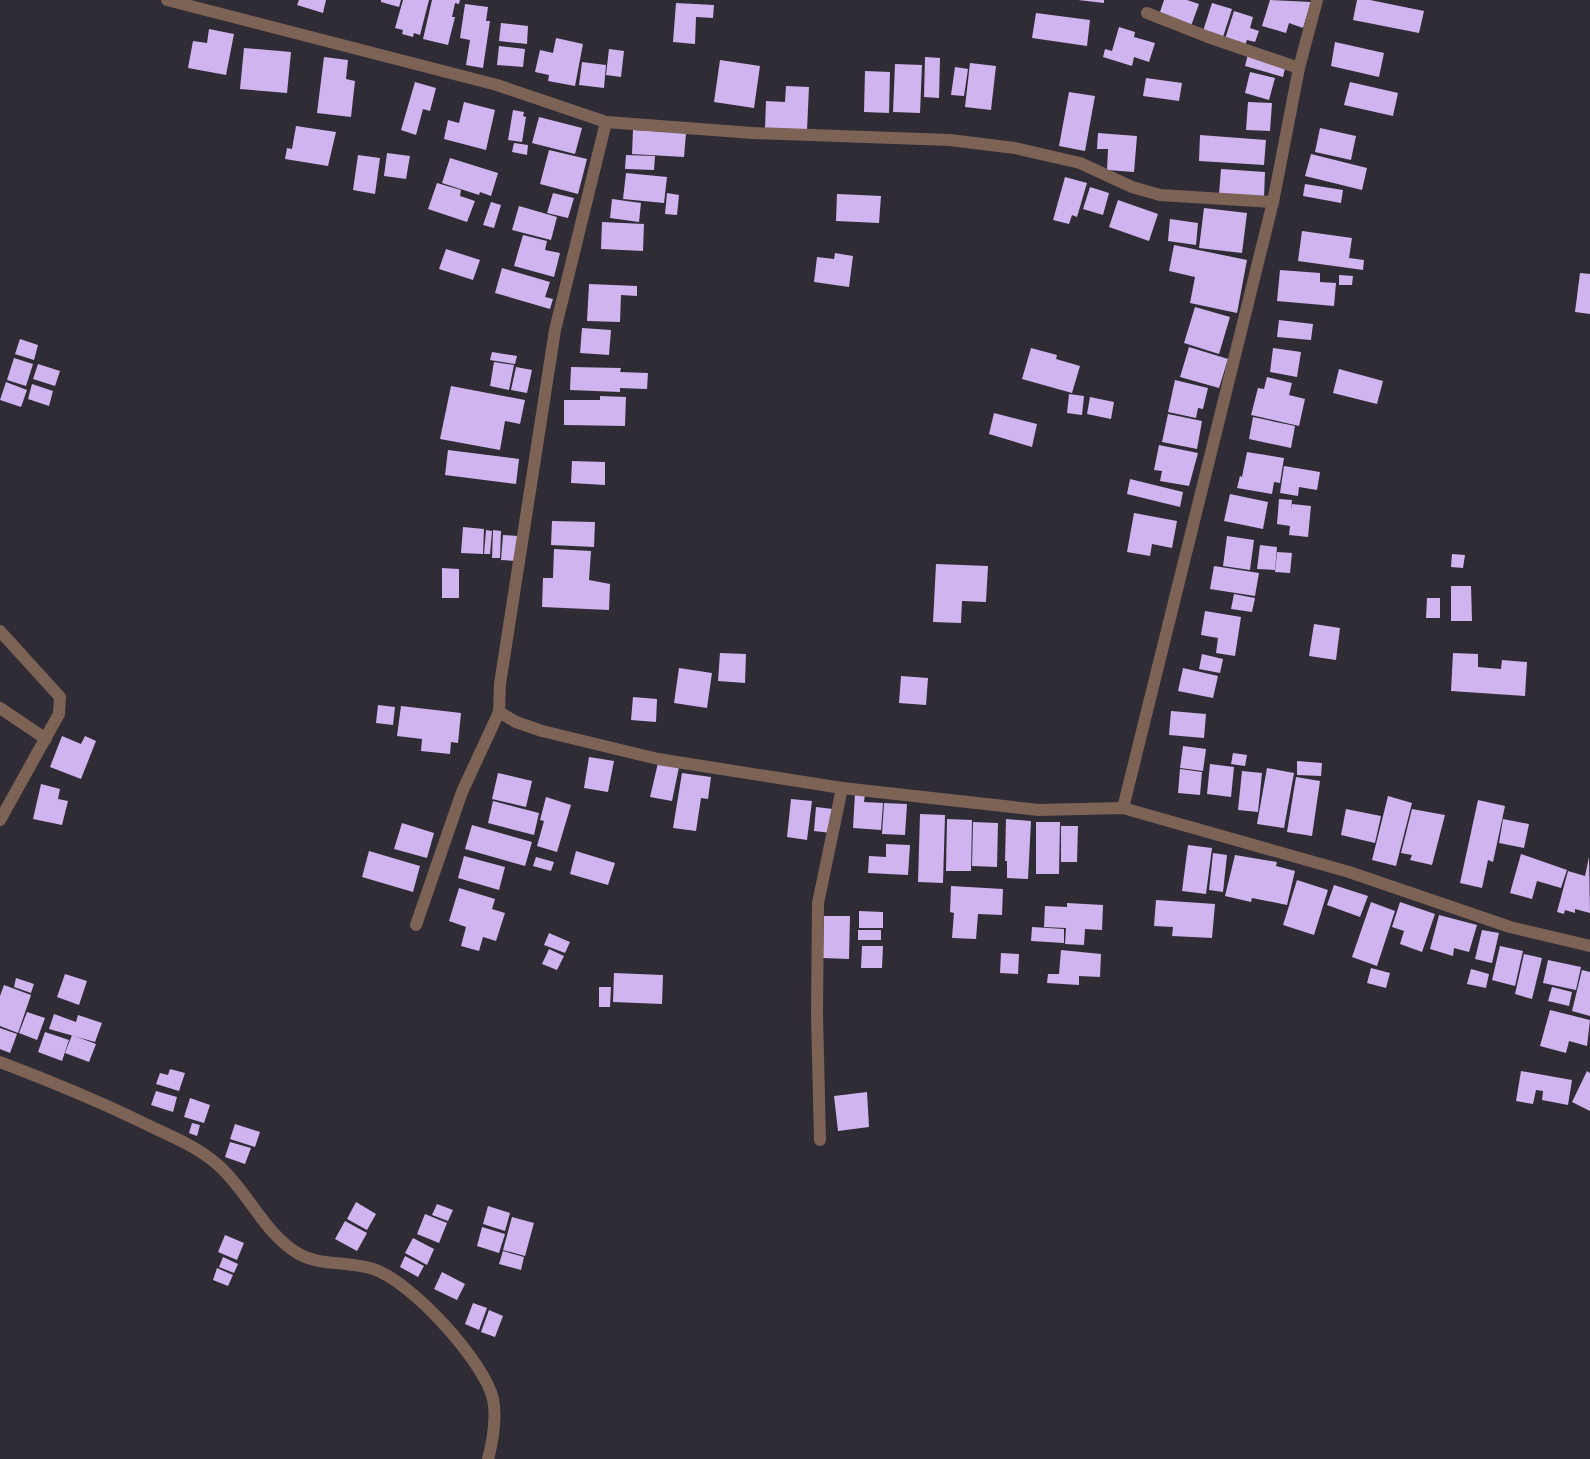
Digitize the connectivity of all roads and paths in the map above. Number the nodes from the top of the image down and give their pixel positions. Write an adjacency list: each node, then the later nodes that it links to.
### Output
1 (166, 0): 5 (street)
2 (1317, 0): 4 (street)
3 (1147, 13): 4 (street)
4 (1299, 68): 6 (street)
5 (606, 122): 6 (street); 9 (street)
6 (1274, 202): 12 (street)
7 (0, 631): 10 (street)
8 (0, 708): 10 (street)
9 (499, 712): 11 (street); 14 (street)
10 (46, 739): 13 (street)
11 (842, 788): 12 (street); 17 (street)
12 (1123, 808): 15 (street)
13 (0, 820)
14 (416, 925)
15 (1590, 946)
16 (0, 1062): 18 (street)
17 (820, 1140)
18 (488, 1459)

